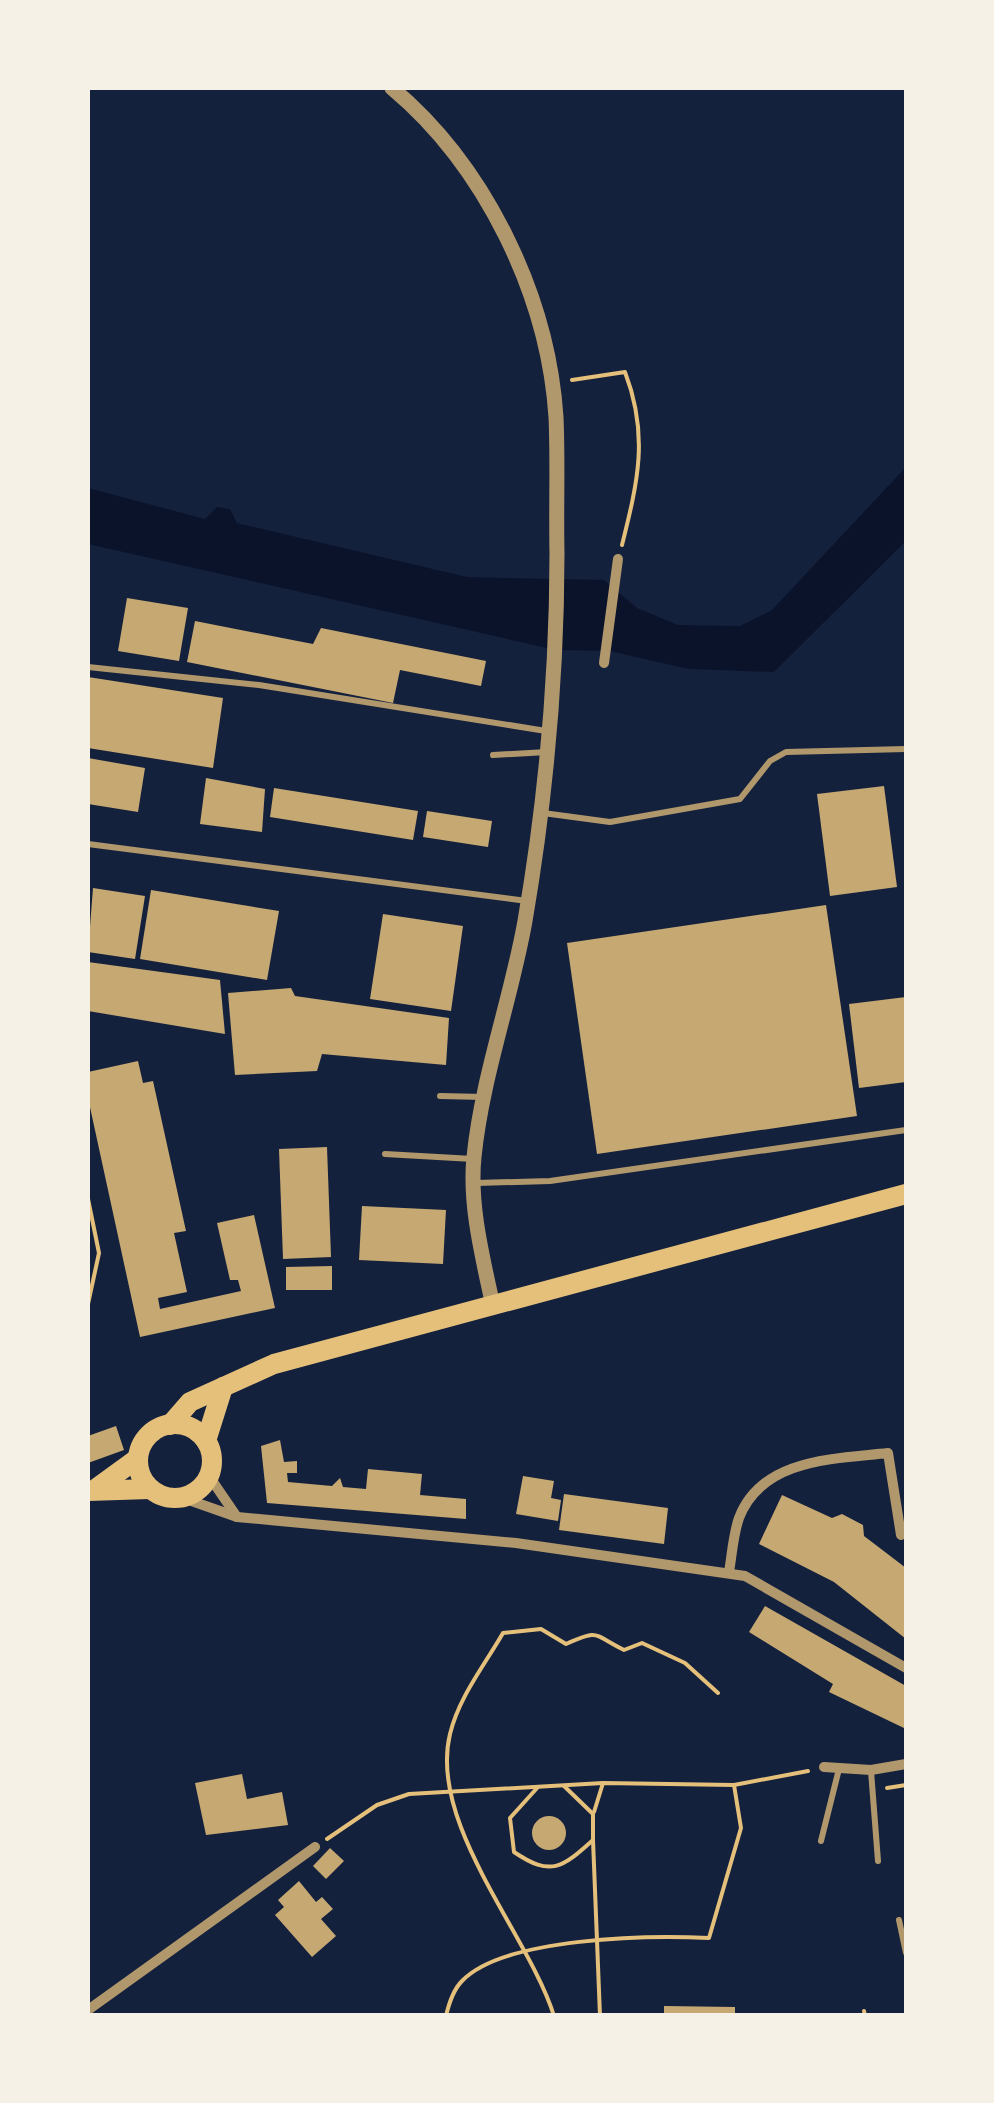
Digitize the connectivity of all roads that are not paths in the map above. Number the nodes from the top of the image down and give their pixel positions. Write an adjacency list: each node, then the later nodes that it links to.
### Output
1 (392, 88): 5 (street)
2 (618, 559): 3 (street)
3 (604, 663)
4 (88, 667): 5 (lane)
5 (552, 732): 7 (street)
6 (906, 750): 9 (lane)
7 (550, 752): 8 (lane); 9 (street)
8 (493, 755)
9 (542, 813): 11 (street)
10 (88, 844): 11 (lane)
11 (528, 901): 13 (street)
12 (440, 1096): 13 (lane)
13 (486, 1097): 16 (street)
14 (906, 1130): 17 (lane)
15 (385, 1154): 16 (lane)
16 (473, 1159): 17 (street)
17 (475, 1183): 19 (street)
18 (906, 1194): 19 (main road)
19 (493, 1306): 20 (main road)
20 (223, 1387): 21 (main road); 22 (main road)
21 (170, 1424): 22 (main road); 23 (main road)
22 (206, 1441): 24 (main road)
23 (138, 1458): 25 (main road); 26 (main road)
24 (209, 1476): 27 (main road); 28 (street)
25 (150, 1489): 26 (main road); 27 (main road)
26 (91, 1490)
27 (183, 1498): 28 (street)
28 (237, 1517): 30 (street)
29 (902, 1534): 30 (street)
30 (729, 1572): 31 (street)
31 (906, 1668)
32 (906, 1764): 35 (street)
33 (824, 1767): 34 (street)
34 (838, 1769): 35 (street); 36 (lane)
35 (872, 1770): 38 (lane)
36 (821, 1841)
37 (316, 1847): 41 (street)
38 (878, 1861)
39 (899, 1920): 40 (lane)
40 (906, 1952)
41 (88, 2010)

